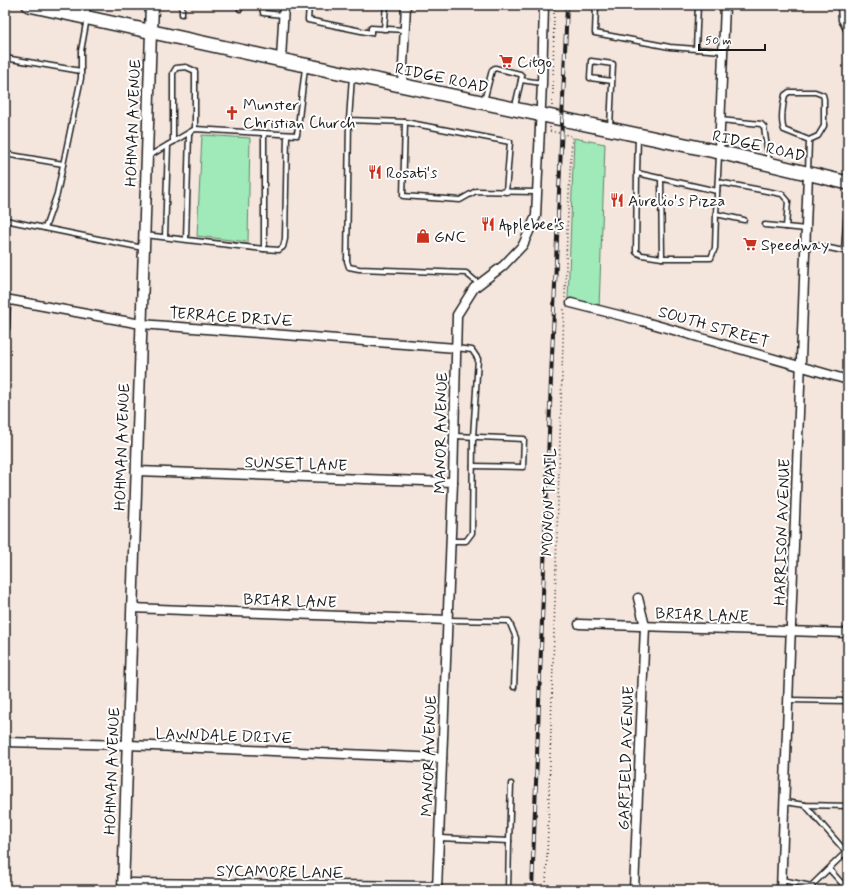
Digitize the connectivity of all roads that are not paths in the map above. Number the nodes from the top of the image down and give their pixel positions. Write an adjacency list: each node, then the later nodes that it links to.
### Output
1 (29, 5): 14 (main road, RIDGE ROAD)
2 (152, 5): 19 (main road, HOHMAN AVENUE)
3 (182, 5): 15 (lane)
4 (262, 5): 16 (lane)
5 (284, 5): 16 (street)
6 (309, 5): 17 (lane)
7 (386, 5): 17 (lane)
8 (406, 5): 18 (street)
9 (544, 5): 30 (street, MANOR AVENUE)
10 (596, 5): 21 (lane)
11 (698, 5): 21 (lane)
12 (725, 5): 22 (street)
13 (840, 5): 20 (lane)
14 (87, 11): 19 (main road, RIDGE ROAD); 26 (lane)
15 (182, 14)
16 (283, 15): 24 (street)
17 (384, 29): 18 (lane)
18 (405, 30): 31 (street)
19 (150, 32): 24 (main road, RIDGE ROAD); 49 (street, HOHMAN AVENUE)
20 (848, 33)
21 (696, 49): 22 (lane)
22 (723, 51): 36 (street)
23 (5, 58): 26 (lane)
24 (281, 60): 25 (main road, RIDGE ROAD)
25 (305, 65): 27 (main road, RIDGE ROAD); 42 (lane)
26 (81, 71): 50 (lane)
27 (352, 75): 31 (main road, RIDGE ROAD); 35 (lane)
28 (521, 80): 30 (lane); 32 (lane); 33 (lane)
29 (612, 81): 29 (lane); 39 (lane)
30 (542, 83): 34 (street, MANOR AVENUE)
31 (402, 86): 32 (main road, RIDGE ROAD)
32 (483, 103): 33 (main road, RIDGE ROAD)
33 (514, 110): 34 (main road, RIDGE ROAD)
34 (541, 116): 39 (main road, RIDGE ROAD); 59 (street, MANOR AVENUE)
35 (349, 120): 37 (lane); 76 (lane)
36 (720, 120): 47 (street); 51 (lane)
37 (405, 122): 58 (lane); 58 (lane)
38 (195, 129): 40 (lane); 41 (lane); 45 (lane)
39 (610, 130): 43 (main road, RIDGE ROAD)
40 (189, 133): 45 (lane); 70 (lane)
41 (264, 133): 42 (lane); 73 (lane)
42 (287, 135): 73 (lane)
43 (638, 136): 47 (main road, RIDGE ROAD); 52 (lane)
44 (809, 140): 44 (lane); 53 (lane)
45 (173, 142): 46 (lane)
46 (168, 145): 49 (lane); 69 (lane)
47 (719, 152): 51 (main road, RIDGE ROAD); 55 (lane)
48 (5, 154): 50 (lane)
49 (147, 157): 68 (street, HOHMAN AVENUE)
50 (63, 164): 66 (lane)
51 (769, 165): 53 (main road, RIDGE ROAD)
52 (637, 173): 54 (lane); 75 (lane)
53 (808, 174): 56 (main road, RIDGE ROAD); 67 (street, HARRISON AVENUE)
54 (661, 178): 57 (lane); 75 (lane)
55 (718, 182): 57 (lane); 65 (lane)
56 (848, 183)
57 (717, 190): 61 (lane)
58 (506, 192): 59 (lane)
59 (537, 192): 76 (street, MANOR AVENUE)
60 (848, 195): 74 (lane)
61 (716, 214): 63 (lane); 75 (lane)
62 (5, 220): 66 (lane)
63 (744, 220)
64 (765, 225): 65 (lane)
65 (786, 227): 67 (lane)
66 (45, 228): 72 (lane)
67 (806, 230): 71 (street, HARRISON AVENUE)
68 (144, 235): 69 (lane); 72 (street, HOHMAN AVENUE)
69 (165, 236): 70 (lane)
70 (186, 239): 73 (lane)
71 (806, 242): 74 (lane); 82 (street, HARRISON AVENUE)
72 (144, 248): 79 (street, HOHMAN AVENUE)
73 (264, 249)
74 (846, 252)
75 (662, 258)
76 (479, 285): 81 (street, MANOR AVENUE)
77 (6, 299): 79 (street, TERRACE DRIVE); 80 (street)
78 (571, 303): 82 (street, SOUTH STREET)
79 (141, 324): 81 (street, TERRACE DRIVE); 87 (street, HOHMAN AVENUE)
80 (5, 328)
81 (456, 348): 84 (street, MANOR AVENUE); 85 (lane)
82 (801, 366): 83 (street, SOUTH STREET); 95 (street, HARRISON AVENUE)
83 (848, 380)
84 (454, 436): 85 (lane); 88 (street, MANOR AVENUE)
85 (473, 437): 86 (lane); 86 (lane)
86 (473, 466): 89 (lane)
87 (137, 471): 88 (street, SUNSET LANE); 91 (street, HOHMAN AVENUE)
88 (453, 482): 89 (street, MANOR AVENUE)
89 (451, 541): 92 (street, MANOR AVENUE)
90 (638, 598): 94 (street, GARFIELD AVENUE)
91 (132, 608): 92 (street, BRIAR LANE); 101 (street, HOHMAN AVENUE)
92 (448, 620): 97 (lane); 102 (street, MANOR AVENUE)
93 (579, 624): 94 (street, BRIAR LANE)
94 (645, 626): 95 (street, BRIAR LANE); 116 (street, GARFIELD AVENUE)
95 (791, 631): 96 (street, BRIAR LANE); 98 (street, HARRISON AVENUE)
96 (848, 633)
97 (514, 687)
98 (788, 700): 99 (lane); 104 (street, HARRISON AVENUE)
99 (848, 701)
100 (5, 742): 101 (street, LAWNDALE DRIVE)
101 (128, 745): 102 (street, LAWNDALE DRIVE); 112 (street, HOHMAN AVENUE)
102 (442, 758): 107 (street, MANOR AVENUE)
103 (511, 784): 108 (lane)
104 (784, 802): 105 (lane); 111 (street, HARRISON AVENUE)
105 (805, 805): 106 (lane); 109 (lane)
106 (848, 806)
107 (439, 838): 108 (lane); 114 (street, MANOR AVENUE)
108 (509, 841): 115 (lane)
109 (847, 852): 110 (lane)
110 (829, 869): 113 (lane); 119 (lane)
111 (781, 880): 113 (lane); 117 (street, HARRISON AVENUE)
112 (123, 886): 114 (street, SYCAMORE LANE)
113 (811, 886): 118 (lane)
114 (437, 888)
115 (508, 890)
116 (634, 890)
117 (781, 890)
118 (814, 890)
119 (848, 890)

